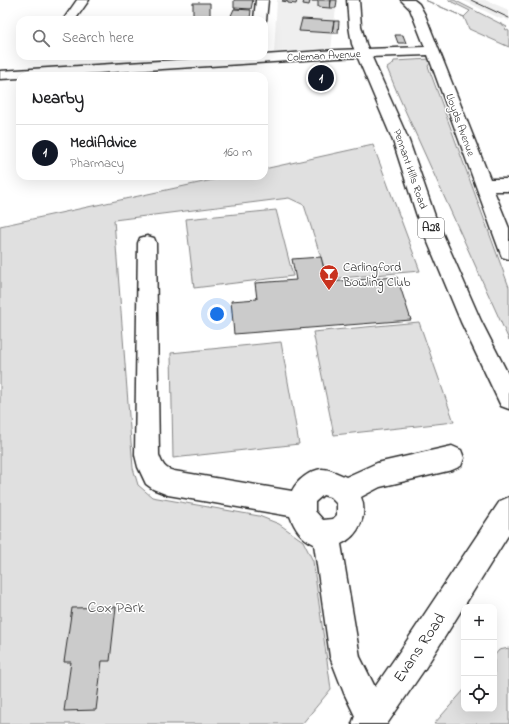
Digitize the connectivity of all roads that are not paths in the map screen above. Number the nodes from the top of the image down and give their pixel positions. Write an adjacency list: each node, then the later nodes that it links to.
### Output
1 (83, 0): 5 (main road)
2 (262, 0): 6 (main road)
3 (353, 0): 8 (main road, Pennant Hills Road / A28)
4 (407, 0): 7 (main road, Lloyds Avenue)
5 (72, 16)
6 (260, 16)
7 (433, 51): 8 (main road, Coleman Avenue); 16 (main road, Lloyds Avenue)
8 (363, 54): 9 (main road, Coleman Avenue); 20 (main road, Pennant Hills Road / A28)
9 (268, 58)
10 (48, 60): 13 (main road)
11 (243, 60): 12 (main road, Coleman Avenue)
12 (182, 70): 13 (main road, Coleman Avenue)
13 (43, 72)
14 (16, 74): 15 (main road, Coleman Avenue)
15 (0, 75)
16 (483, 185): 17 (main road); 19 (main road, Lloyds Avenue)
17 (509, 185)
18 (147, 243): 23 (main road)
19 (509, 252)
20 (509, 399)
21 (452, 458): 22 (main road)
22 (344, 492): 23 (main road); 25 (main road)
23 (301, 504): 25 (main road)
24 (509, 510): 26 (main road, Evans Road)
25 (326, 534): 26 (main road)
26 (370, 720)

